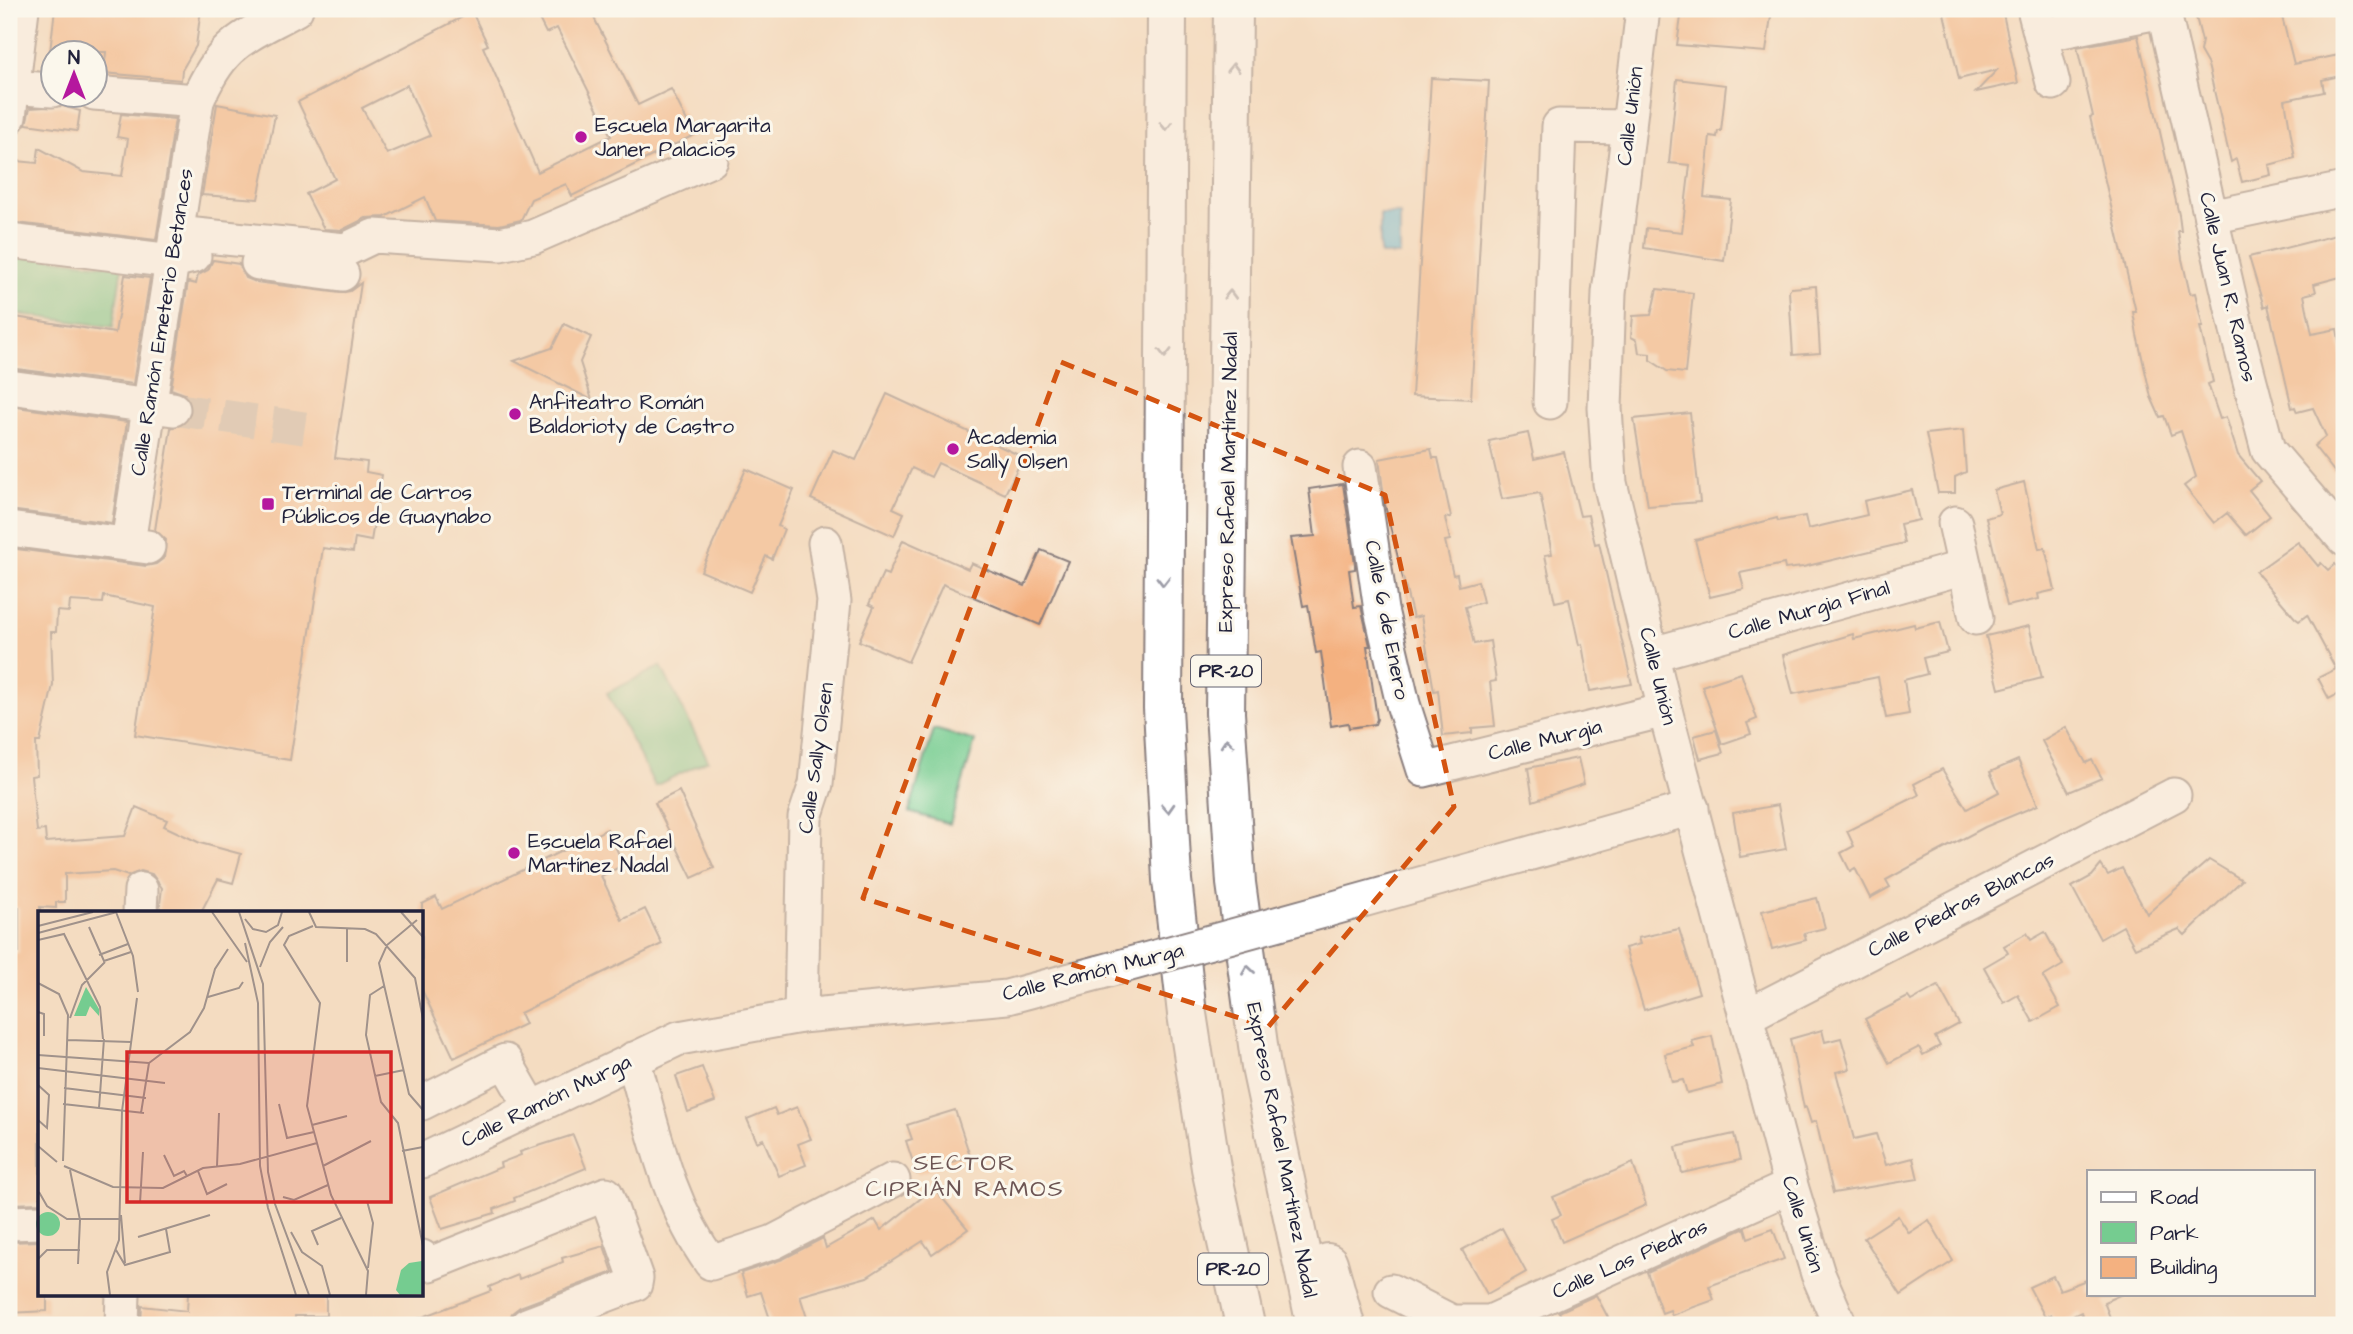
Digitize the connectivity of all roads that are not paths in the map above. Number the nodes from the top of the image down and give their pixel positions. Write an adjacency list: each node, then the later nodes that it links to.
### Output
1 (22, 9): 11 (street)
2 (296, 9): 12 (street, Calle Ramón Emeterio Betances)
3 (1167, 9): 51 (highway, PR-20, one-way to 51)
4 (1233, 9): 38 (highway, Expreso Rafael Martínez Nadal / PR-20, one-way to 4)
5 (1643, 9): 13 (street, Calle Unión)
6 (2163, 10): 7 (street); 16 (street, Calle Juan R. Ramos)
7 (2037, 22): 8 (street)
8 (2053, 83)
9 (38, 92): 11 (street)
10 (108, 94): 12 (street)
11 (10, 97)
12 (197, 101): 18 (street, Calle Ramón Emeterio Betances)
13 (1629, 127): 21 (street); 30 (street, Calle Unión)
14 (711, 160): 18 (street)
15 (2344, 189): 16 (street)
16 (2211, 217): 26 (street, Calle Juan R. Ramos)
17 (9, 241): 18 (street)
18 (174, 247): 19 (street); 22 (street, Calle Ramón Emeterio Betances)
19 (342, 274)
20 (9, 387): 22 (street)
21 (1550, 402)
22 (160, 407): 25 (street, Calle Ramón Emeterio Betances)
23 (1360, 467): 32 (street, Calle 6 de Enero)
24 (1955, 523): 28 (street)
25 (9, 529)
26 (2344, 539)
27 (825, 543): 35 (street, Calle Sally Olsen)
28 (1965, 567): 29 (street); 30 (street, Calle Murgia Final)
29 (1976, 618)
30 (1653, 654): 31 (street, Calle Unión)
31 (1665, 710): 32 (street, Calle Murgia); 34 (street, Calle Unión)
32 (1424, 770)
33 (2175, 795): 36 (street, Calle Piedras Blancas)
34 (1692, 808): 35 (street, Calle Ramón Murga, bridge); 36 (street, Calle Unión)
35 (801, 1016): 37 (street, Calle Ramón Murga)
36 (1747, 1016): 43 (street, Calle Unión)
37 (633, 1059): 40 (street, Calle Ramón Murga); 42 (street)
38 (1261, 1067): 52 (highway, Expreso Rafael Martínez Nadal / PR-20); 53 (highway)
39 (424, 1102): 40 (street)
40 (532, 1108): 41 (street, Calle Ramón Murga)
41 (424, 1160)
42 (892, 1181)
43 (1790, 1186): 47 (street, Calle Las Piedras); 54 (street, Calle Unión)
44 (38, 1222): 45 (street)
45 (9, 1223)
46 (424, 1262): 50 (street)
47 (1391, 1292)
48 (123, 1296): 49 (street)
49 (122, 1325)
50 (527, 1325)
51 (1245, 1325)
52 (1317, 1325)
53 (1345, 1325)
54 (1840, 1325)

